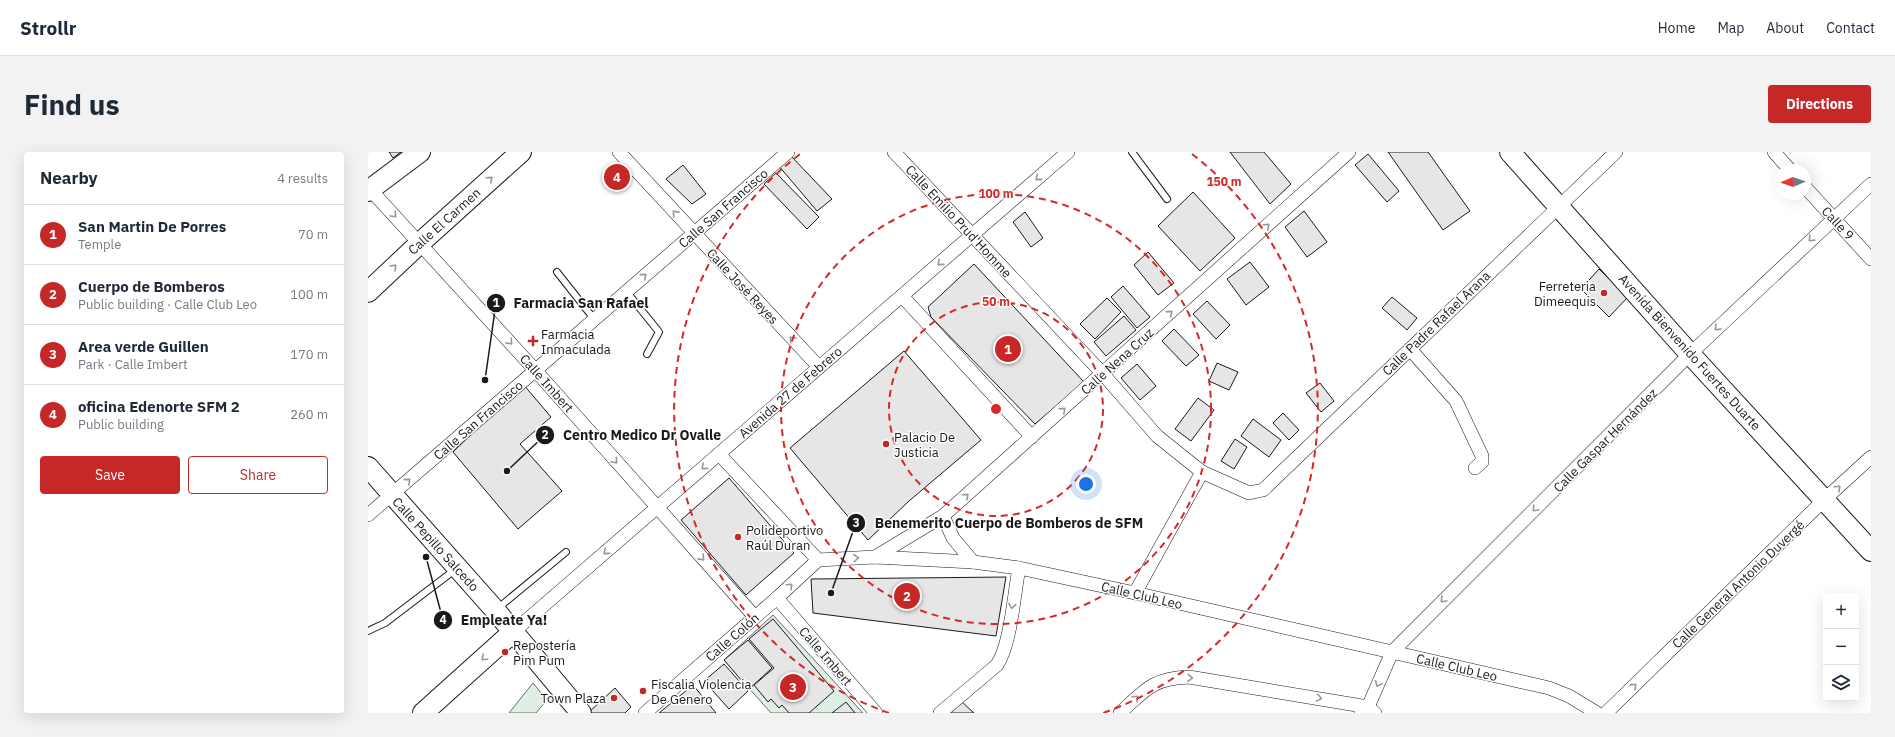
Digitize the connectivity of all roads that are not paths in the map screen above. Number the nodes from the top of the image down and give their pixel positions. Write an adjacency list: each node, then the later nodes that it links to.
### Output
1 (420, 152): 14 (main road)
2 (521, 152): 21 (main road, Calle El Carmen, one-way to 2)
3 (619, 152): 19 (street, Calle José Reyes, one-way to 3)
4 (788, 152): 19 (street, Calle San Francisco)
5 (894, 152): 20 (street, Calle Emilio Prud'Homme)
6 (1068, 152): 20 (street, Avenida 27 de Febrero, one-way to 20)
7 (1132, 152): 16 (lane)
8 (1349, 152): 33 (street, Calle Nena Cruz, one-way to 8)
9 (1510, 152): 17 (main road, Avenida Bienvenido Fuertes Duarte)
10 (1616, 152): 17 (street, Calle Padre Rafael Arana)
11 (1774, 152): 12 (street)
12 (1785, 164)
13 (1871, 184): 18 (street, Calle Gaspar Hernández)
14 (369, 189): 21 (street, Calle Imbert, one-way to 21)
15 (1811, 194): 18 (street, Calle 9)
16 (1168, 199)
17 (1559, 206): 28 (street, Calle Padre Rafael Arana); 30 (main road, Avenida Bienvenido Fuertes Duarte)
18 (1833, 218): 22 (street, Calle 9); 30 (street, Calle Gaspar Hernández, one-way to 30)
19 (693, 234): 24 (street, Calle San Francisco, one-way to 19); 31 (street, Calle José Reyes, one-way to 19)
20 (972, 235): 26 (street, Avenida 27 de Febrero, one-way to 26); 33 (street, Calle Emilio Prud'Homme)
21 (420, 243): 25 (main road, Calle El Carmen, one-way to 21); 32 (street, Calle Imbert, one-way to 32)
22 (1871, 259)
23 (557, 272): 27 (lane)
24 (626, 291): 27 (street, Calle San Francisco); 29 (lane)
25 (368, 292)
26 (902, 296): 31 (street, Avenida 27 de Febrero); 34 (street)
27 (594, 319): 32 (street, Calle San Francisco)
28 (1410, 349): 38 (street); 40 (street, Calle Padre Rafael Arana)
29 (647, 354)
30 (1690, 354): 42 (main road, Avenida Bienvenido Fuertes Duarte); 59 (street, Calle Gaspar Hernández, one-way to 59)
31 (819, 367): 35 (street, Avenida 27 de Febrero)
32 (535, 370): 41 (street, Calle San Francisco, one-way to 32); 43 (street, Calle Imbert, one-way to 43)
33 (1103, 374): 34 (street, Calle Nena Cruz, one-way to 33); 39 (street, Calle Emilio Prud'Homme)
34 (1032, 437): 45 (street, Calle Nena Cruz, one-way to 34)
35 (719, 454): 43 (street, Avenida 27 de Febrero, one-way to 43); 49 (street)
36 (1871, 457): 42 (street, Calle General Antonio Duvergé, one-way to 36)
37 (368, 467): 41 (main road, Calle Pepillo Salcedo)
38 (1475, 468)
39 (1202, 472): 40 (street, Calle Emilio Prud'Homme); 53 (street)
40 (1255, 492)
41 (392, 495): 44 (street, Calle San Francisco); 51 (main road, Calle Pepillo Salcedo)
42 (1824, 500): 46 (main road, Avenida Bienvenido Fuertes Duarte); 68 (street, Calle General Antonio Duvergé, one-way to 42)
43 (657, 508): 56 (street, Calle Imbert, one-way to 56); 58 (street, Avenida 27 de Febrero, one-way to 58)
44 (368, 515)
45 (943, 516): 48 (street, Calle Nena Cruz); 50 (street)
46 (1871, 551)
47 (566, 552): 55 (lane)
48 (875, 556): 49 (street, Calle Club Leo, one-way to 48); 50 (street, Calle Club Leo)
49 (818, 560): 54 (street, Calle Colón, one-way to 49)
50 (973, 562): 52 (street, Calle Club Leo)
51 (457, 568): 55 (main road, Calle Pepillo Salcedo); 57 (lane)
52 (1019, 568): 53 (street, Calle Club Leo); 65 (street, one-way to 65)
53 (1135, 593): 59 (street, Calle Club Leo)
54 (777, 598): 56 (street, Calle Colón); 64 (street, Calle Imbert)
55 (495, 610): 58 (main road, Calle Pepillo Salcedo)
56 (755, 617): 63 (street, Calle Colón)
57 (368, 631)
58 (513, 632): 61 (main road, Avenida 27 de Febrero, one-way to 61); 62 (main road, Calle Pepillo Salcedo)
59 (1392, 652): 60 (street, Calle Gaspar Hernández, one-way to 60); 67 (street, Calle Club Leo)
60 (1368, 711): 66 (street, one-way to 60)
61 (424, 713)
62 (581, 713)
63 (645, 713)
64 (876, 713)
65 (940, 713)
66 (1120, 713)
67 (1597, 713)
68 (1606, 713)

